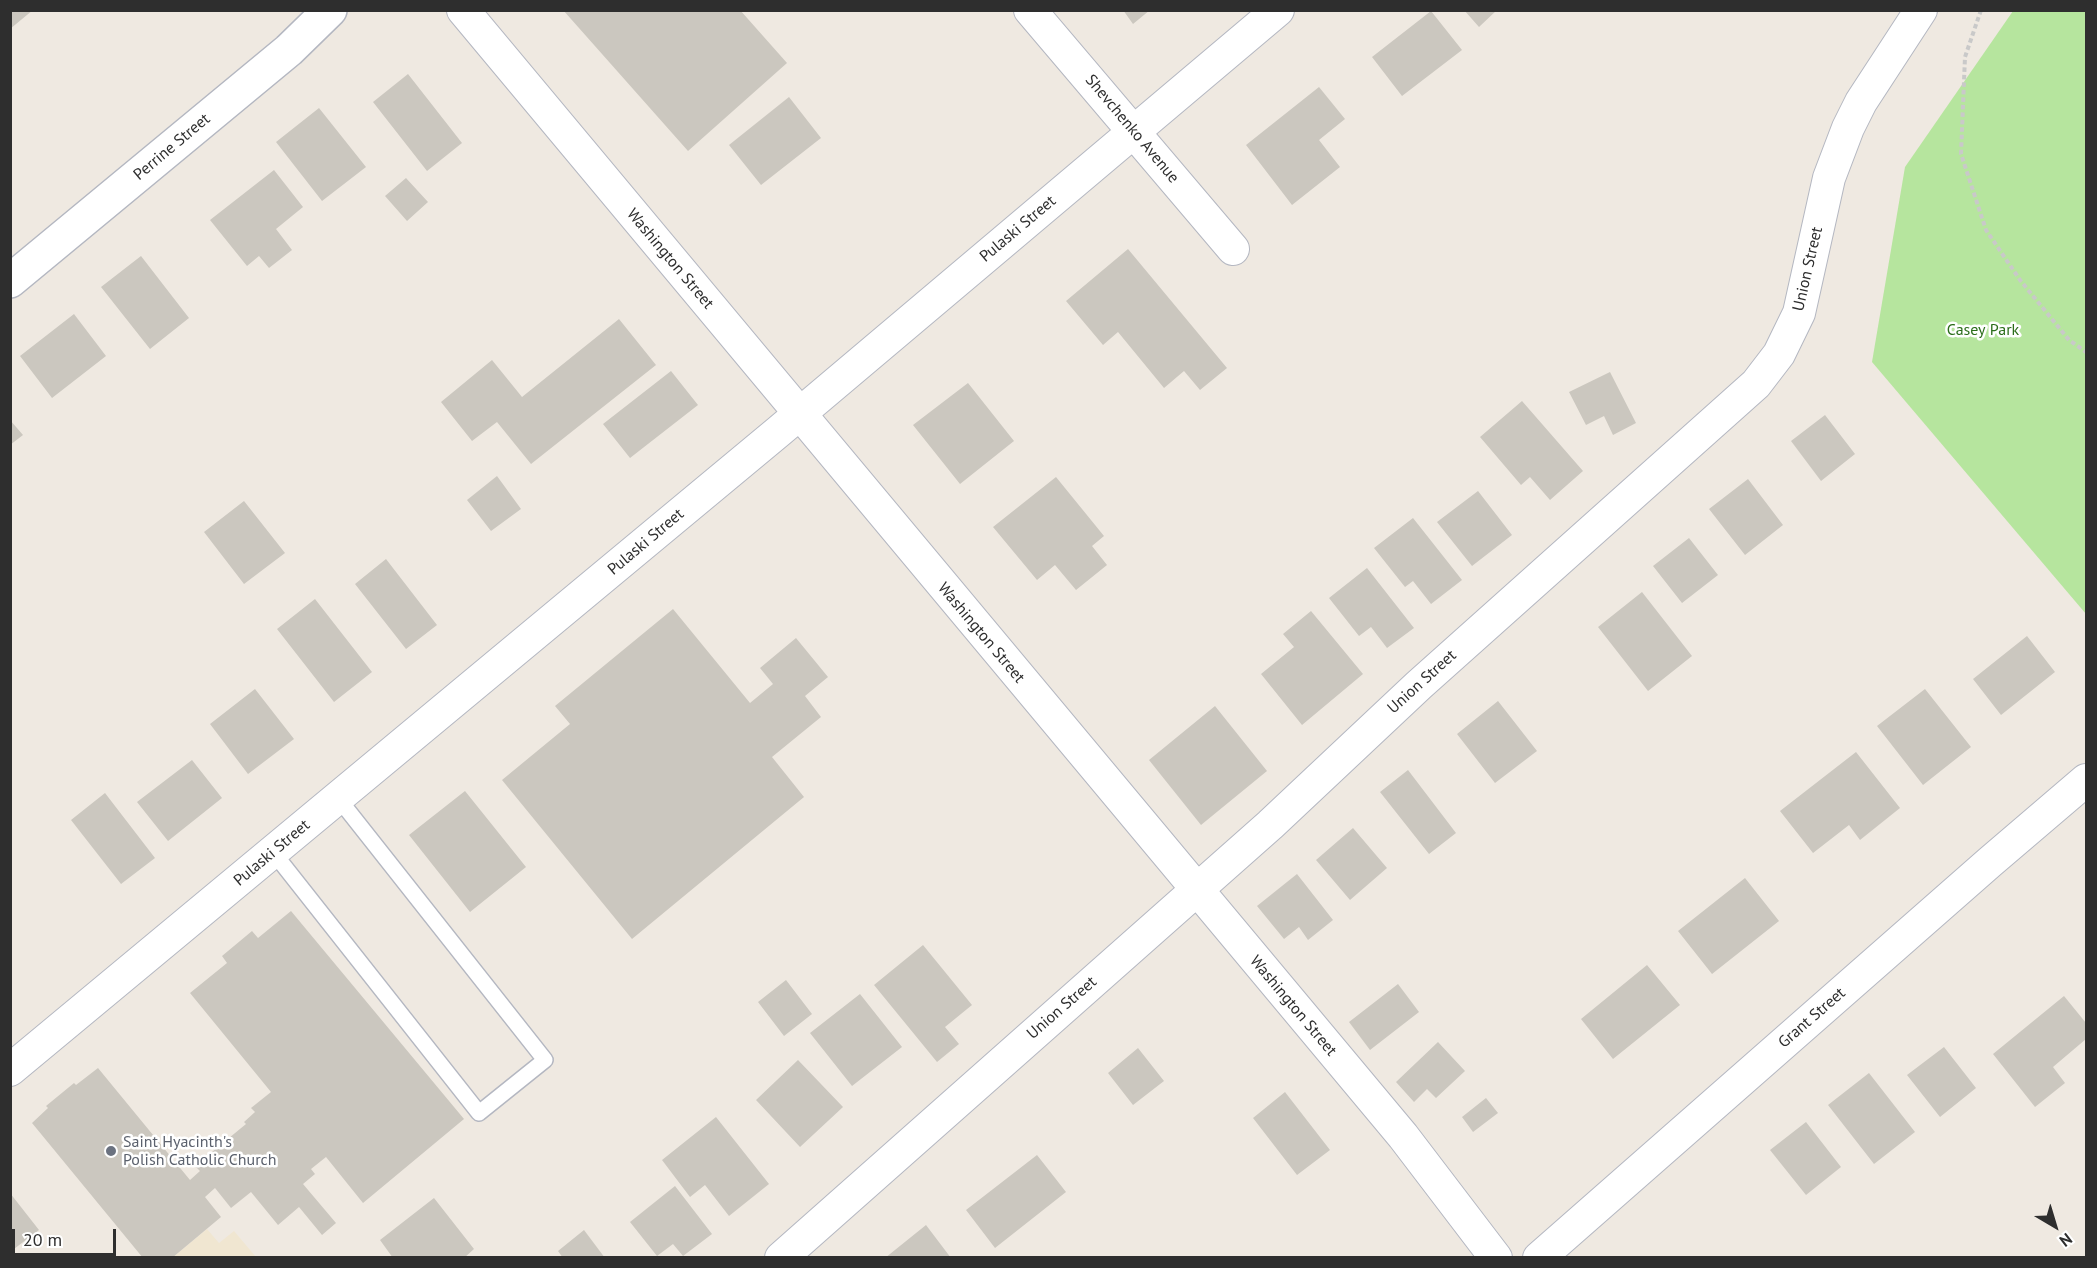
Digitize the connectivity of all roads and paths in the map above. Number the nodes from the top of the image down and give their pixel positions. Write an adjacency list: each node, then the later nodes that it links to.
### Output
1 (330, 10): 9 (street, Perrine Street)
2 (463, 10): 11 (street, Washington Street)
3 (1030, 10): 7 (street, Shevchenko Avenue)
4 (1278, 10): 7 (street, Pulaski Street)
5 (1921, 10): 15 (street, Union Street)
6 (1981, 10): 10 (path)
7 (1133, 132): 8 (street, Shevchenko Avenue); 11 (street, Pulaski Street)
8 (1233, 249)
9 (10, 281)
10 (2086, 352)
11 (800, 414): 13 (street, Pulaski Street); 15 (street, Washington Street)
12 (2086, 780): 19 (street, Grant Street)
13 (338, 798): 14 (street, Pulaski Street); 14 (lane)
14 (273, 852): 16 (street, Pulaski Street)
15 (1195, 890): 17 (street, Union Street); 18 (street, Washington Street)
16 (10, 1070)
17 (781, 1257)
18 (1496, 1257)
19 (1539, 1257)

